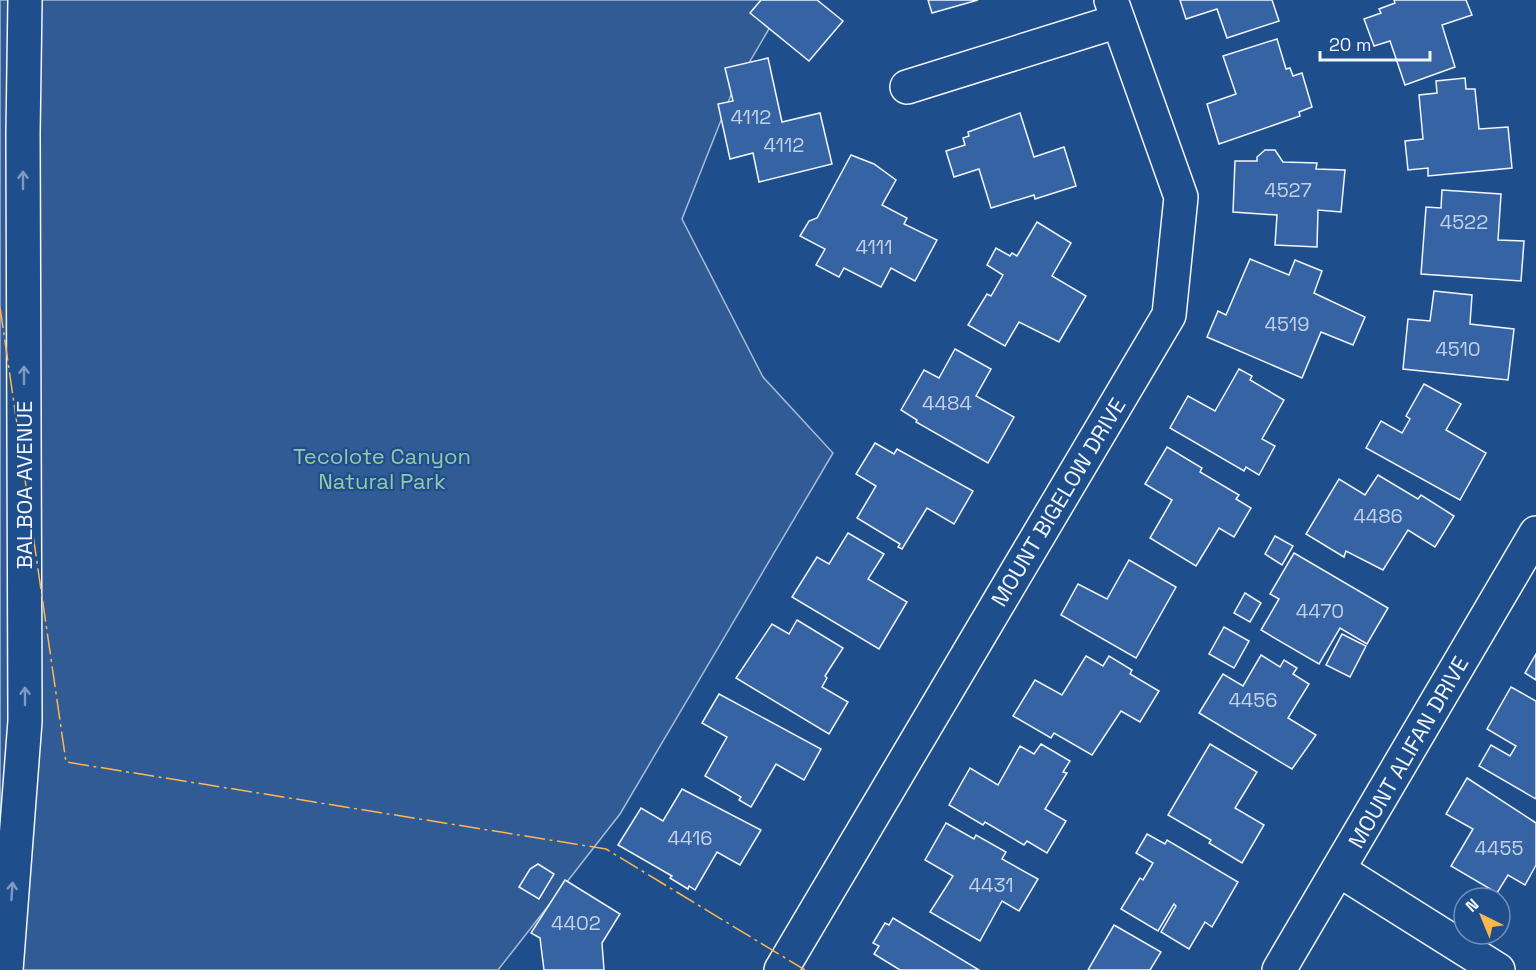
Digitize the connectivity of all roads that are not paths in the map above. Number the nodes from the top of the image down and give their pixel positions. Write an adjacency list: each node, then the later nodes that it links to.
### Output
1 (25, 0): 6 (street, BALBOA AVENUE, one-way to 1)
2 (1115, 11): 3 (street); 7 (street, MOUNT BIGELOW DRIVE)
3 (907, 87)
4 (1536, 533): 5 (street, MOUNT ALIFAN DRIVE)
5 (1340, 870): 8 (street, MOUNT ALIFAN DRIVE); 9 (street)
6 (6, 970)
7 (780, 970)
8 (1280, 970)
9 (1498, 970)

